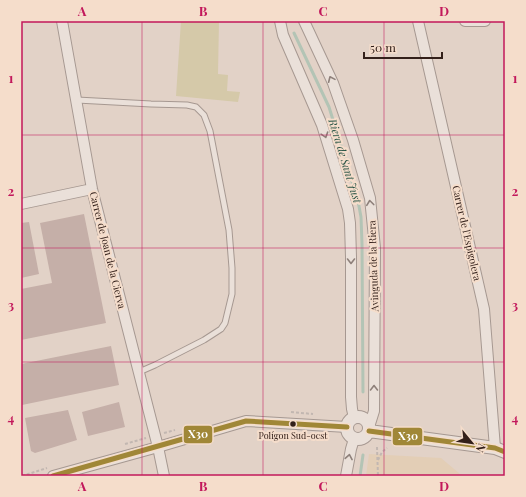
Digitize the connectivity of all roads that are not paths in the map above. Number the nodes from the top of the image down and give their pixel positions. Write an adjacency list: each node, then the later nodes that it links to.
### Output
1 (62, 21): 7 (street, Carrer de Joan de la Cierva)
2 (280, 21): 11 (street, one-way to 11)
3 (304, 21): 12 (street, Avinguda de la Riera, one-way to 3)
4 (418, 21): 15 (street, Carrer de l'Espigolera)
5 (465, 21): 6 (street)
6 (485, 21)
7 (77, 100): 8 (street, Carrer de Joan de la Cierva); 10 (lane)
8 (92, 188): 9 (street); 10 (street, Carrer de Joan de la Cierva)
9 (21, 204)
10 (139, 372): 14 (street, Carrer de Joan de la Cierva)
11 (351, 423): 12 (street); 13 (street); 14 (street)
12 (369, 429): 13 (street); 15 (street)
13 (354, 439): 18 (street, one-way to 13)
14 (158, 447): 16 (street); 17 (street, Carrer de Joan de la Cierva)
15 (500, 450)
16 (53, 476)
17 (164, 476)
18 (346, 476)

